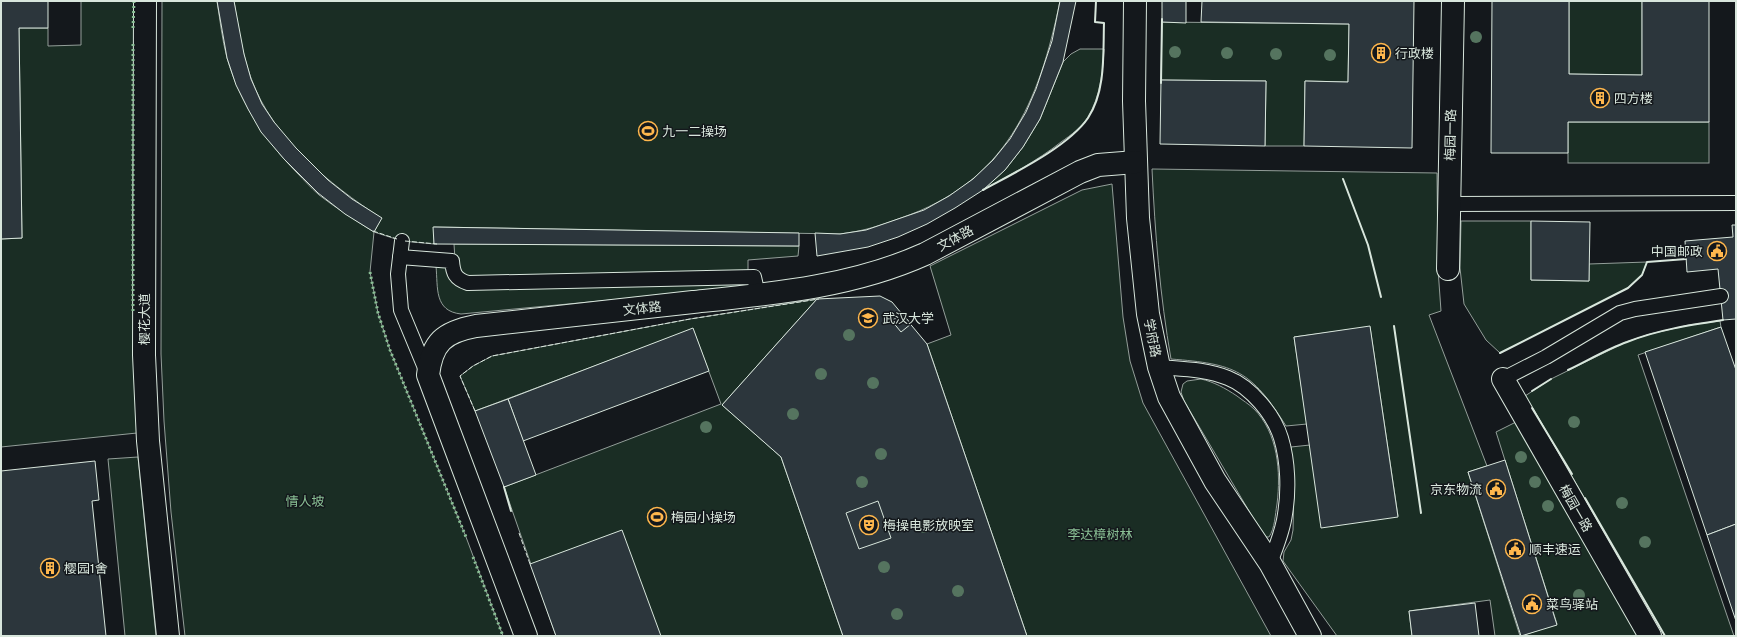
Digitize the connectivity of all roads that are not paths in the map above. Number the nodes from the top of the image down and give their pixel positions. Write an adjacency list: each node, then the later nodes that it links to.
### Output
1 (146, 1): 16 (street, 樱花大道)
2 (1135, 1): 4 (street, 学府路)
3 (1453, 1): 6 (street, 梅园一路)
4 (1136, 162): 10 (street, 文体路); 12 (street, 学府路)
5 (1736, 203): 6 (lane)
6 (1449, 204): 9 (street, 梅园一路)
7 (402, 241): 8 (lane)
8 (400, 257): 10 (lane); 13 (lane)
9 (1448, 269)
10 (758, 295): 13 (street, 文体路)
11 (1721, 296): 14 (lane)
12 (1159, 367): 15 (street, 学府路); 15 (lane)
13 (428, 375): 17 (street, 文体路)
14 (1503, 379): 19 (street, 梅园一路)
15 (1270, 563): 18 (street, 学府路)
16 (168, 636)
17 (526, 636)
18 (1310, 636)
19 (1650, 636)

